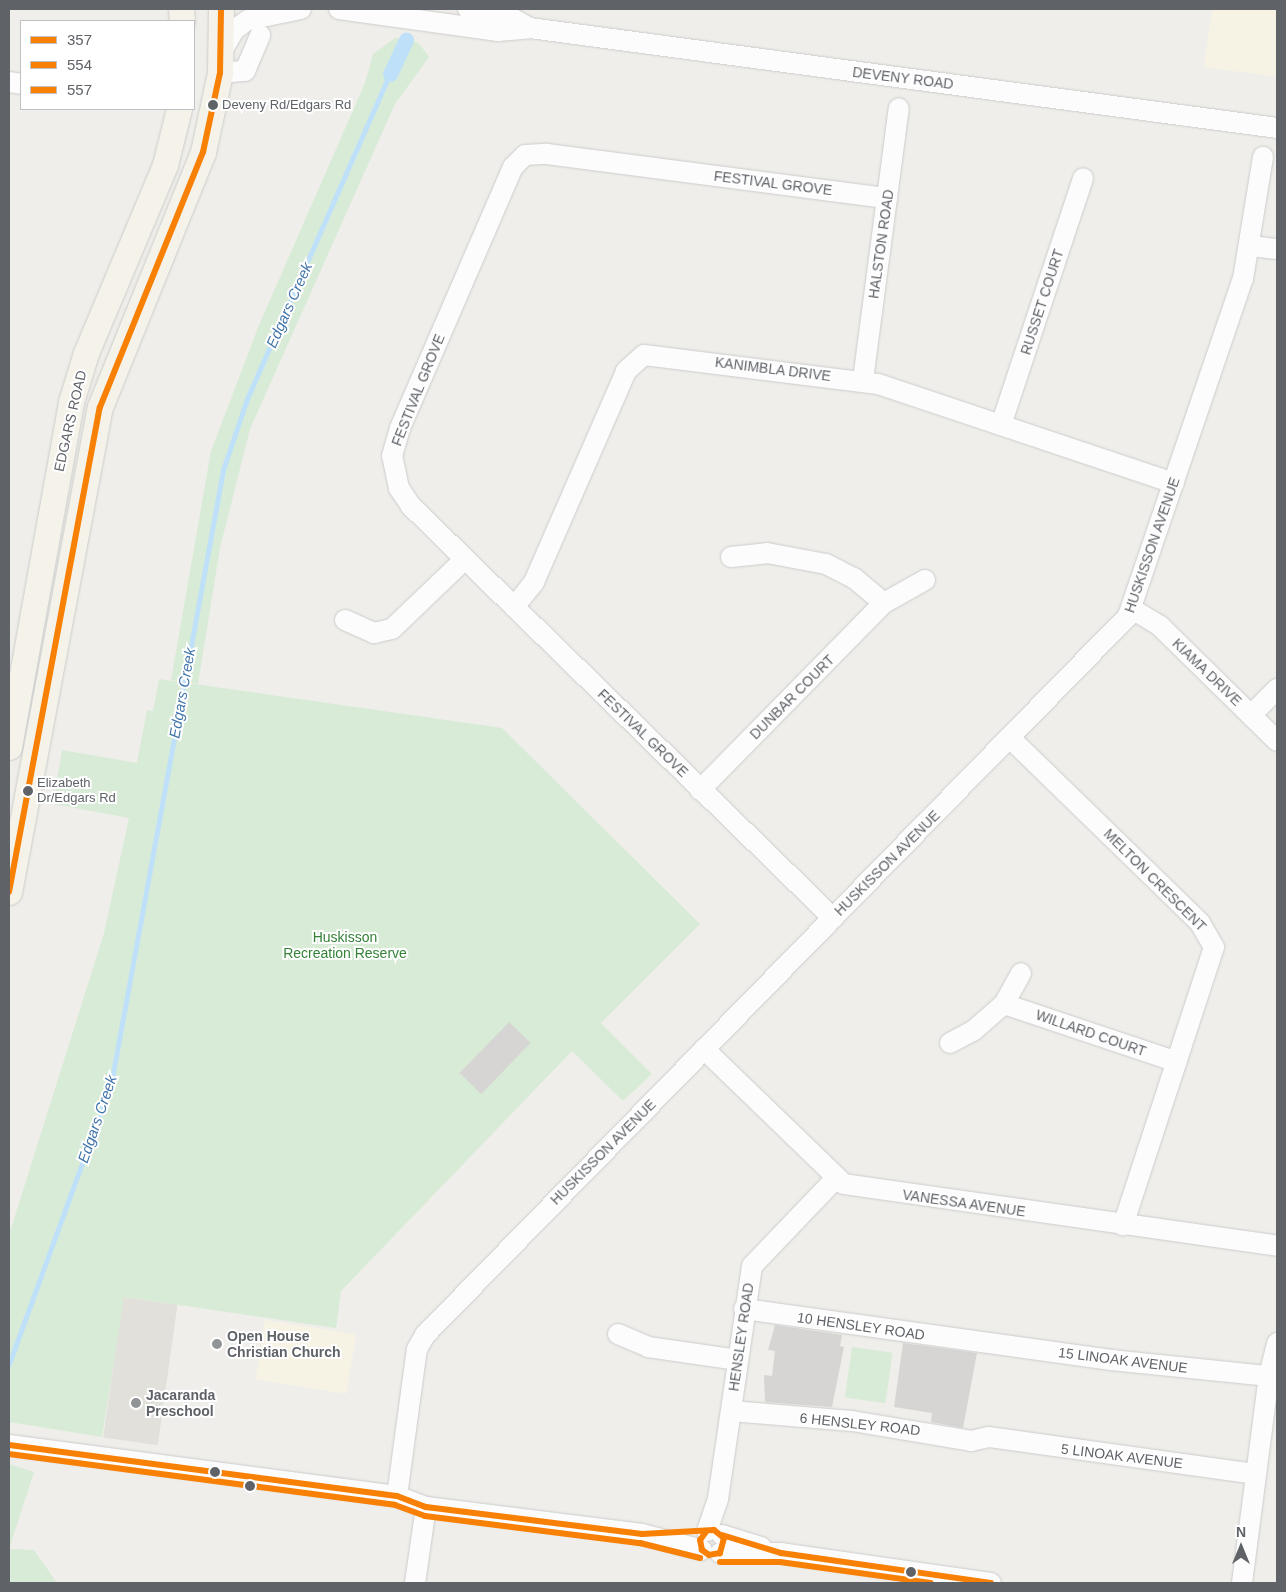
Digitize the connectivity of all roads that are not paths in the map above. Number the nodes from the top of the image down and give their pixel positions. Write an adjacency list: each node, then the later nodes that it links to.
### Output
1 (221, 9): 7 (main road, EDGARS ROAD)
2 (301, 9): 7 (street)
3 (339, 9): 5 (street, DEVENY ROAD)
4 (468, 9): 5 (street, DEVENY ROAD)
5 (530, 28): 10 (street, DEVENY ROAD)
6 (260, 35): 7 (street)
7 (221, 62): 19 (main road, EDGARS ROAD)
8 (899, 108): 13 (street, HALSTON ROAD)
9 (179, 110): 18 (main road, EDGARS ROAD)
10 (1277, 128)
11 (1263, 157): 14 (street, HUSKISSON AVENUE)
12 (1083, 178): 17 (street, RUSSET COURT)
13 (887, 198): 16 (street, HALSTON ROAD); 22 (street, FESTIVAL GROVE)
14 (1251, 246): 15 (street); 20 (street, HUSKISSON AVENUE)
15 (1277, 249)
16 (863, 380): 17 (street, KANIMBLA DRIVE); 25 (street, KANIMBLA DRIVE)
17 (1000, 425): 20 (street, KANIMBLA DRIVE)
18 (64, 441): 19 (main road); 32 (main road, EDGARS ROAD)
19 (93, 446): 34 (main road, EDGARS ROAD)
20 (1174, 483): 26 (street, HUSKISSON AVENUE)
21 (731, 557): 24 (street)
22 (465, 559): 25 (street, FESTIVAL GROVE); 27 (street)
23 (925, 580): 24 (street, DUNBAR COURT)
24 (884, 603): 33 (street, DUNBAR COURT)
25 (514, 607): 33 (street, FESTIVAL GROVE)
26 (1132, 609): 29 (street, KIAMA DRIVE); 30 (street, HUSKISSON AVENUE)
27 (345, 620)
28 (1277, 689): 29 (street)
29 (1250, 715): 31 (street, KIAMA DRIVE)
30 (1010, 738): 36 (street, HUSKISSON AVENUE); 41 (street, MELTON CRESCENT)
31 (1277, 741)
32 (9, 747)
33 (700, 790): 36 (street, FESTIVAL GROVE)
34 (18, 807): 35 (main road, EDGARS ROAD)
35 (9, 892)
36 (832, 918): 40 (street, HUSKISSON AVENUE)
37 (1021, 973): 38 (street)
38 (1004, 1004): 39 (street); 41 (street, WILLARD COURT)
39 (950, 1043)
40 (704, 1049): 42 (street, VANESSA AVENUE); 55 (street, HUSKISSON AVENUE)
41 (1177, 1062): 43 (street, MELTON CRESCENT)
42 (836, 1178): 43 (street, VANESSA AVENUE); 45 (street, HENSLEY ROAD)
43 (1123, 1225): 44 (street, VANESSA AVENUE)
44 (1277, 1246)
45 (744, 1309): 47 (street, 10 HENSLEY ROAD); 49 (street, HENSLEY ROAD)
46 (618, 1334): 49 (street)
47 (978, 1341): 50 (street, 15 LINOAK AVENUE)
48 (1277, 1343): 50 (street)
49 (738, 1360): 51 (street, HENSLEY ROAD)
50 (1269, 1376): 54 (street)
51 (731, 1411): 52 (street, 6 HENSLEY ROAD); 57 (street, HENSLEY ROAD)
52 (989, 1437): 54 (street, 5 LINOAK AVENUE)
53 (11, 1446): 55 (street)
54 (1255, 1474): 59 (street)
55 (397, 1496): 56 (street)
56 (426, 1507): 57 (street); 60 (street)
57 (713, 1539): 58 (street)
58 (884, 1576): 61 (street)
59 (1240, 1579)
60 (415, 1583)
61 (991, 1583)

